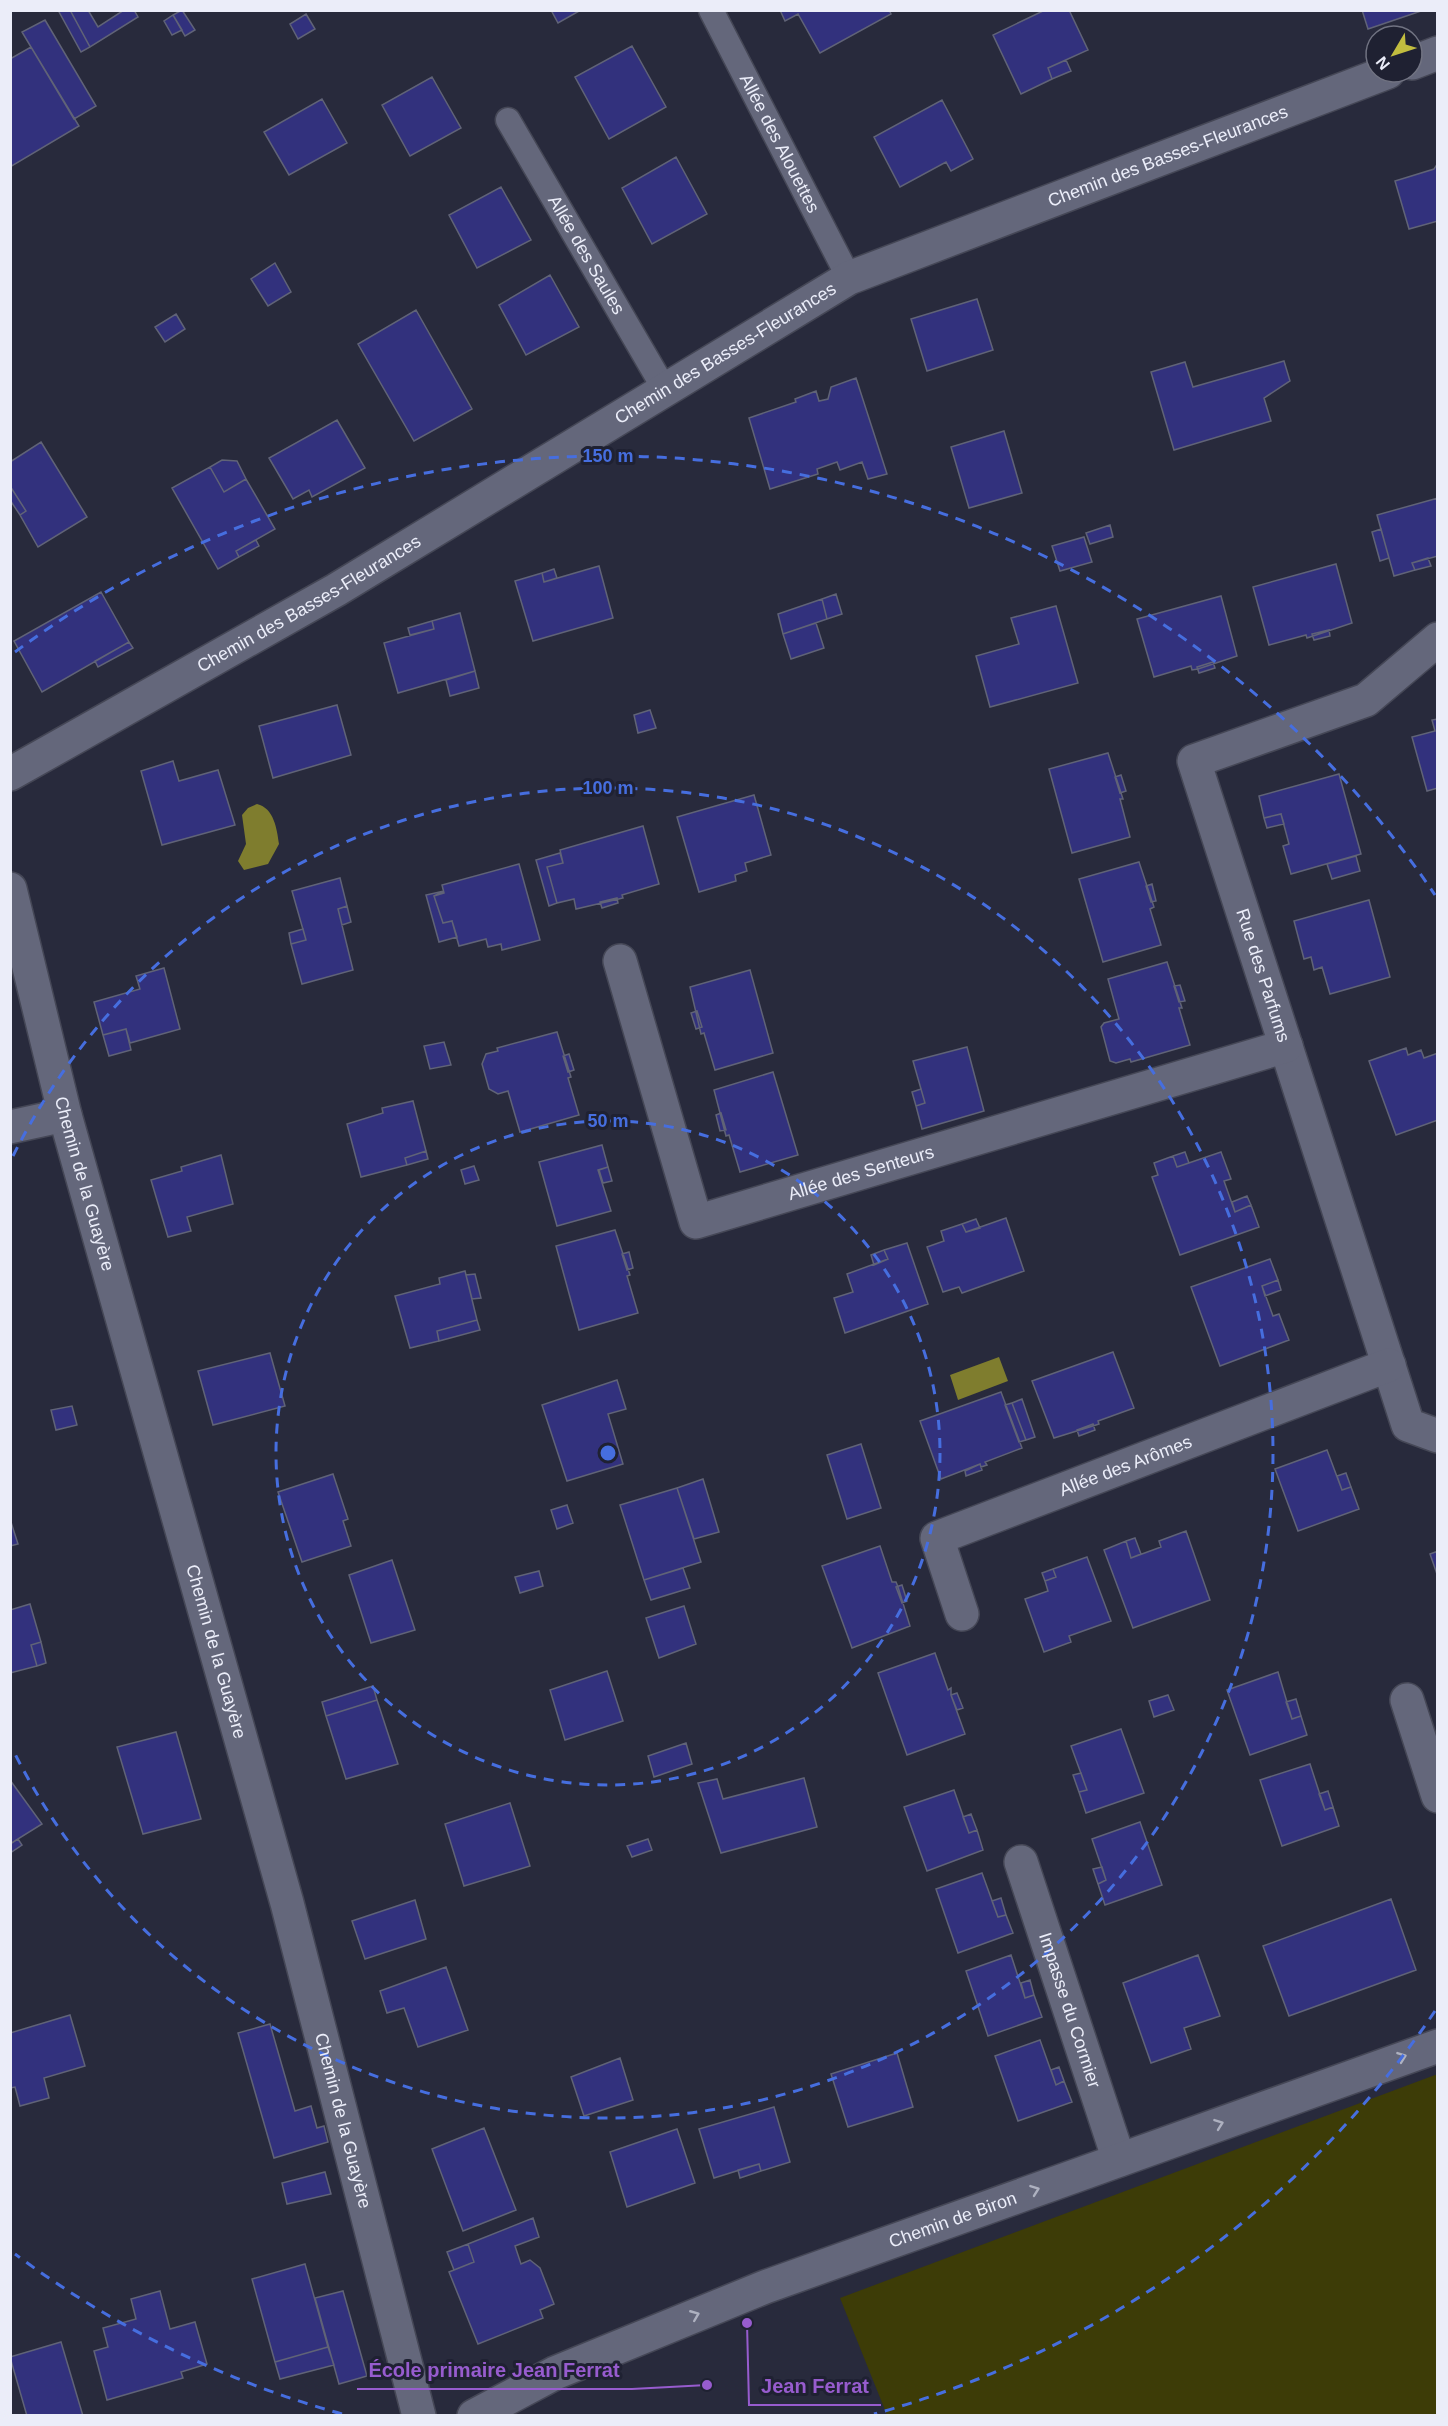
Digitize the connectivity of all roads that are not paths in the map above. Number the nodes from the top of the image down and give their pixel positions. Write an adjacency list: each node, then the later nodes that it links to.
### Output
1 (711, 10): 4 (lane, Allée des Alouettes)
2 (1364, 81): 4 (street, Chemin des Basses-Fleurances)
3 (508, 120): 5 (lane, Allée des Saules)
4 (849, 278): 5 (street, Chemin des Basses-Fleurances)
5 (665, 390): 7 (street, Chemin des Basses-Fleurances)
6 (1437, 639): 10 (street, Rue des Parfums)
7 (10, 774)
8 (10, 889): 11 (street, Chemin de la Guayère)
9 (620, 962): 10 (street, Allée des Senteurs)
10 (1286, 1046): 13 (street, Rue des Parfums)
11 (65, 1115): 12 (street); 21 (street, Chemin de la Guayère)
12 (10, 1127)
13 (1389, 1365): 14 (street, Rue des Parfums); 15 (street, Allée des Arômes)
14 (1437, 1436)
15 (962, 1614)
16 (1407, 1700): 17 (street)
17 (1437, 1796)
18 (1021, 1862): 20 (street, Impasse du Cormier)
19 (1437, 2046): 20 (street, Chemin de Biron, one-way to 19)
20 (1119, 2160): 22 (street, Chemin de Biron, one-way to 20)
21 (419, 2415)
22 (474, 2415)

